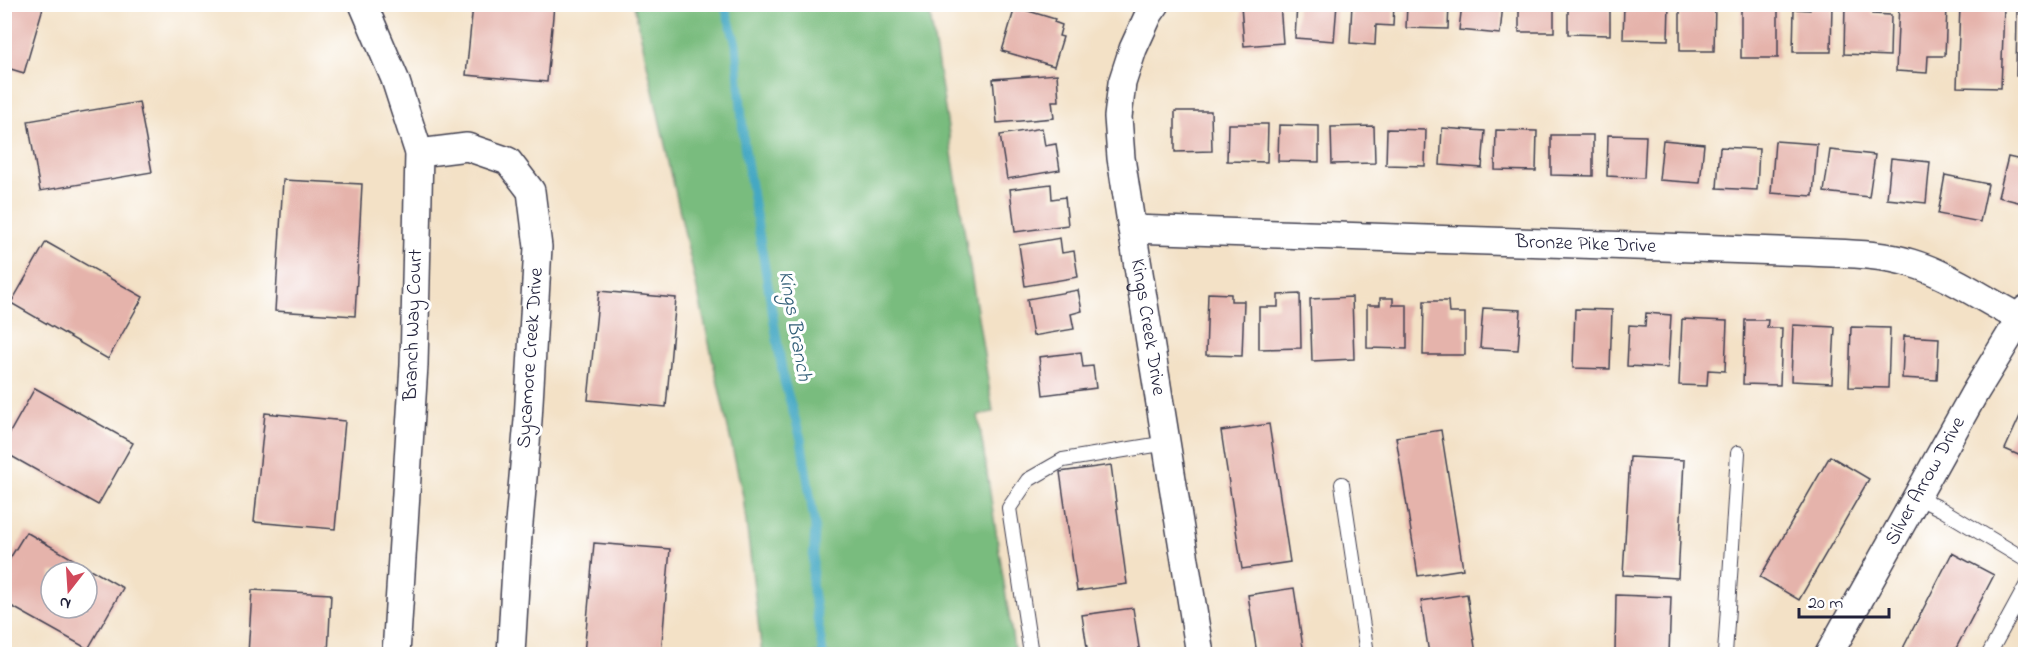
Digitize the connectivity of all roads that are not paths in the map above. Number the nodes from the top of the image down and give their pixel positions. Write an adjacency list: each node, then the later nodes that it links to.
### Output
1 (363, 4): 3 (street, Branch Way Court)
2 (1156, 4): 4 (street, Kings Creek Drive)
3 (419, 153): 12 (street, Branch Way Court); 13 (street, Sycamore Creek Drive)
4 (1132, 229): 5 (street, Bronze Pike Drive); 6 (street, Kings Creek Drive)
5 (2024, 316): 9 (street, Silver Arrow Drive)
6 (1167, 442): 14 (lane); 15 (street, Kings Creek Drive)
7 (1738, 453): 17 (lane)
8 (1342, 484): 16 (lane)
9 (1917, 497): 10 (lane); 18 (street, Silver Arrow Drive)
10 (2025, 560)
11 (2025, 586): 19 (lane)
12 (396, 654)
13 (511, 654)
14 (1031, 654)
15 (1200, 654)
16 (1367, 654)
17 (1725, 654)
18 (1829, 654)
19 (1989, 654)

